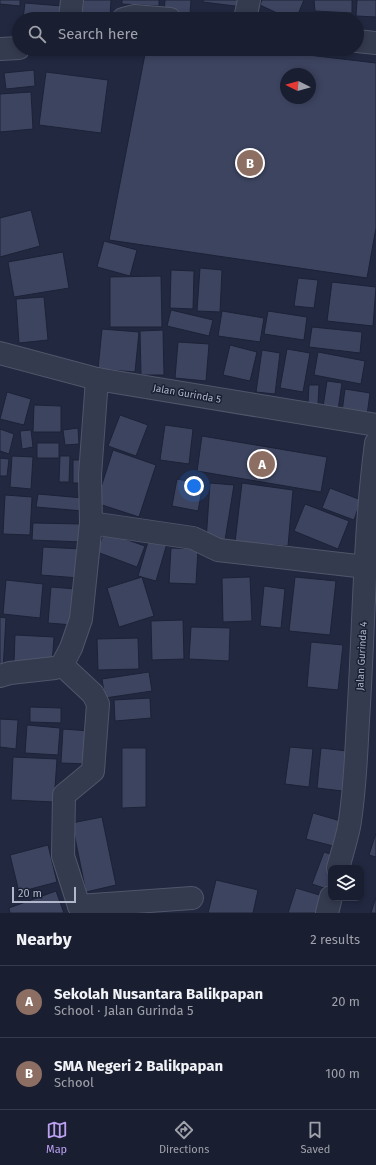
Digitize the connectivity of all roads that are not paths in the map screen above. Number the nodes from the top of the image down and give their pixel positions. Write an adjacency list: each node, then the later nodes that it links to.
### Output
1 (72, 0): 3 (street)
2 (249, 0): 4 (street)
3 (71, 12)
4 (246, 12)
5 (364, 41): 6 (street)
6 (376, 43)
7 (12, 48): 8 (street)
8 (0, 49)
9 (0, 353): 10 (street, Jalan Gurinda 5)
10 (97, 379): 11 (street, Jalan Gurinda 5); 14 (street)
11 (376, 425)
12 (376, 443): 13 (street, Jalan Gurinda 4)
13 (374, 472): 15 (street, Jalan Gurinda 4)
14 (91, 523): 15 (street); 16 (street)
15 (366, 567): 18 (street, Jalan Gurinda 4)
16 (62, 665): 17 (street); 21 (street)
17 (0, 676)
18 (339, 865)
19 (192, 898): 21 (street)
20 (330, 901): 22 (street)
21 (84, 910)
22 (327, 913)

